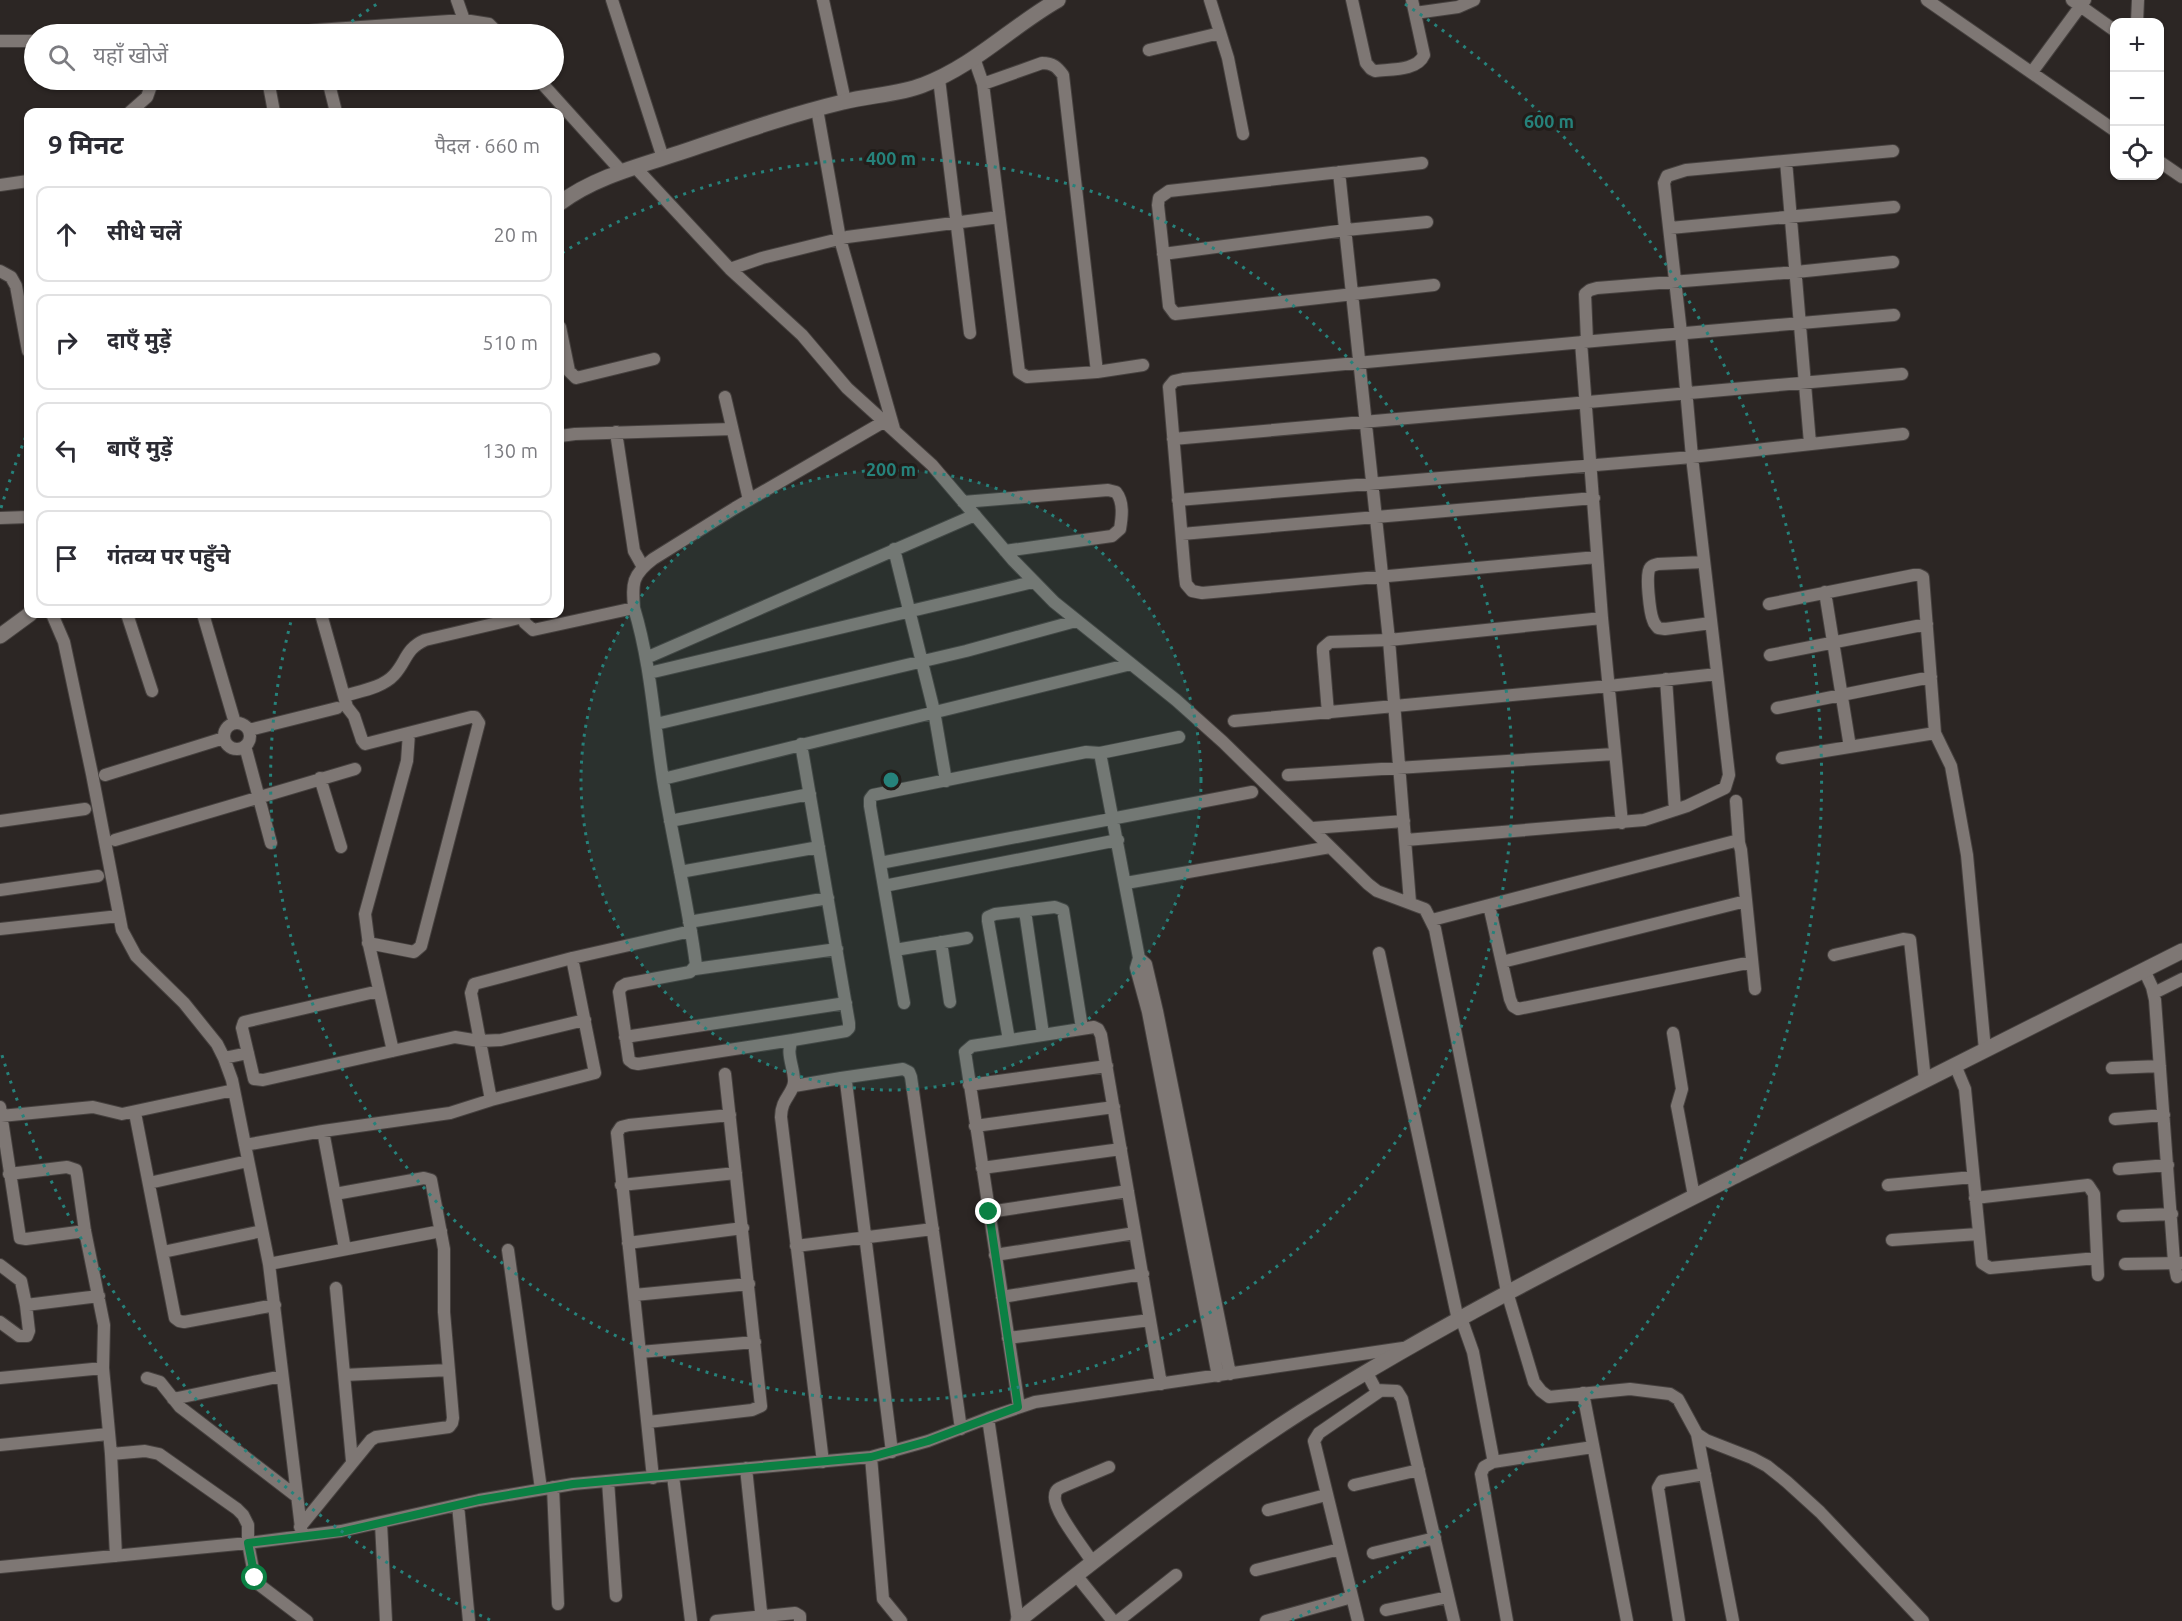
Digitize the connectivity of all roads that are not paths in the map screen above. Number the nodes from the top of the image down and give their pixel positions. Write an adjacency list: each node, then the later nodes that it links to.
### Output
1 (457, 0): 15 (street)
2 (612, 0): 39 (street)
3 (823, 0): 31 (street)
4 (1058, 0): 12 (street)
5 (1210, 0): 19 (street)
6 (1352, 0): 13 (street)
7 (1412, 0): 13 (street)
8 (1474, 0): 13 (street)
9 (1927, 0): 24 (street)
10 (2138, 0): 14 (street)
11 (2079, 2): 18 (street); 24 (street)
12 (1043, 4): 23 (street)
13 (1415, 13)
14 (2136, 18)
15 (464, 20): 16 (street); 17 (street)
16 (415, 24)
17 (489, 24)
18 (2110, 26)
19 (1220, 33): 22 (street); 37 (street)
20 (0, 41): 21 (street)
21 (24, 41)
22 (1149, 50)
23 (974, 58): 25 (street); 26 (street)
24 (2032, 72): 36 (street)
25 (939, 79): 31 (street); 52 (street)
26 (983, 84): 51 (street); 75 (street)
27 (149, 90): 32 (street)
28 (270, 90): 33 (street)
29 (330, 90): 34 (street)
30 (549, 90): 43 (street)
31 (845, 101): 35 (street)
32 (135, 108)
33 (273, 108)
34 (335, 108)
35 (817, 109): 39 (street); 56 (street)
36 (2110, 127)
37 (1243, 134)
38 (1893, 151): 40 (street)
39 (663, 158): 43 (street)
40 (1786, 161): 50 (street); 54 (street)
41 (1422, 163): 44 (street)
42 (2164, 165): 45 (street)
43 (628, 169): 48 (street); 59 (street)
44 (1339, 172): 55 (street); 57 (street)
45 (2182, 177)
46 (24, 182): 47 (street)
47 (0, 185)
48 (564, 201)
49 (1894, 207): 50 (street)
50 (1791, 216): 54 (street); 61 (street)
51 (999, 217): 52 (street); 75 (street)
52 (957, 222): 56 (street); 68 (street)
53 (1427, 222): 55 (street)
54 (1670, 228): 62 (street)
55 (1346, 231): 57 (street); 64 (street)
56 (840, 238): 59 (street); 84 (street)
57 (1163, 254): 64 (street)
58 (1893, 262): 61 (street)
59 (730, 269): 81 (street)
60 (0, 271): 67 (street)
61 (1796, 272): 62 (street); 66 (street)
62 (1676, 282): 69 (street); 70 (street)
63 (1434, 285): 64 (street)
64 (1353, 294): 73 (street)
65 (1894, 315): 66 (street)
66 (1800, 324): 69 (street); 77 (street)
67 (24, 329)
68 (970, 333)
69 (1681, 333): 70 (street); 78 (street)
70 (1584, 342): 73 (street); 80 (street)
71 (564, 347): 72 (street)
72 (654, 359)
73 (1360, 363): 82 (street); 88 (street)
74 (1143, 365): 75 (street)
75 (1097, 372)
76 (1902, 374): 77 (street)
77 (1805, 381): 78 (street); 89 (street)
78 (1686, 393): 80 (street); 90 (street)
79 (725, 397): 83 (street)
80 (1586, 403): 82 (street); 91 (street)
81 (885, 421): 84 (street); 94 (street)
82 (1367, 422): 88 (street); 92 (street)
83 (732, 429): 85 (street); 94 (street)
84 (894, 430): 96 (street)
85 (616, 432): 87 (street); 106 (street)
86 (1903, 434): 89 (street)
87 (564, 435)
88 (1173, 440): 95 (street)
89 (1810, 443): 90 (street)
90 (1692, 457): 91 (street); 105 (street)
91 (1591, 464): 92 (street); 93 (street)
92 (1373, 483): 95 (street); 98 (street)
93 (1593, 498): 98 (street); 104 (street)
94 (749, 500): 106 (street)
95 (1178, 500): 101 (street)
96 (963, 502): 97 (street); 103 (street)
97 (975, 515): 102 (street); 103 (street)
98 (1376, 516): 101 (street); 107 (street)
99 (24, 517): 100 (street)
100 (0, 518)
101 (1182, 534): 107 (street)
102 (894, 549): 112 (street); 128 (street)
103 (1005, 551): 108 (street)
104 (1597, 557): 107 (street); 120 (street)
105 (1704, 562): 122 (street); 122 (street)
106 (643, 567): 111 (street)
107 (1383, 576): 125 (street)
108 (1033, 582): 112 (street); 121 (street)
109 (1826, 592): 110 (street); 123 (street); 126 (street)
110 (1768, 604)
111 (634, 608): 119 (street); 128 (street)
112 (909, 610): 129 (street); 131 (street)
113 (25, 618): 124 (street)
114 (54, 618): 196 (street)
115 (128, 618): 136 (street)
116 (204, 618): 145 (street)
117 (322, 618): 138 (street)
118 (511, 618): 138 (street)
119 (524, 618)
120 (1602, 618): 125 (street); 135 (street)
121 (1076, 621): 129 (street); 130 (street)
122 (1711, 623): 132 (street)
123 (1927, 624): 126 (street); 133 (street)
124 (0, 636)
125 (1389, 640): 139 (street); 143 (street)
126 (1833, 643): 127 (street); 137 (street)
127 (1770, 655)
128 (646, 658): 131 (street)
129 (921, 662): 142 (street); 146 (street)
130 (1131, 663): 142 (street); 176 (street)
131 (649, 673): 146 (street)
132 (1717, 674): 134 (street); 170 (street)
133 (1931, 677): 137 (street); 149 (street)
134 (1666, 679): 135 (street); 170 (street)
135 (1609, 686): 139 (street); 156 (street)
136 (152, 691)
137 (1842, 695): 141 (street); 154 (street)
138 (344, 696): 148 (street)
139 (1396, 707): 143 (street); 159 (street)
140 (337, 708): 147 (street)
141 (1777, 708)
142 (934, 711): 152 (street); 164 (street)
143 (1328, 713): 144 (street)
144 (1234, 721)
145 (235, 723): 147 (street); 151 (street)
146 (656, 724): 163 (street)
147 (249, 730): 153 (street)
148 (409, 733): 202 (street); 202 (street)
149 (1935, 733): 154 (street); 227 (street)
150 (1179, 737): 155 (street)
151 (224, 738): 153 (street); 160 (street)
152 (801, 744): 163 (street); 166 (street)
153 (244, 746): 167 (street)
154 (1850, 747): 157 (street)
155 (1100, 753): 164 (street); 171 (street)
156 (1614, 753): 159 (street); 175 (street)
157 (1782, 758)
158 (354, 769): 162 (street)
159 (1400, 769): 161 (street); 174 (street)
160 (105, 775)
161 (1288, 775)
162 (320, 778): 167 (street); 182 (street)
163 (663, 779): 173 (street)
164 (946, 781): 185 (street)
165 (1252, 792): 171 (street)
166 (810, 794): 173 (street); 183 (street)
167 (258, 796): 177 (street); 180 (street)
168 (1736, 801): 181 (street)
169 (85, 809): 172 (street)
170 (1675, 810): 175 (street)
171 (1114, 819): 178 (street); 185 (street)
172 (0, 821)
173 (670, 821): 186 (street)
174 (1404, 821): 176 (street); 179 (street)
175 (1622, 823): 179 (street)
176 (1313, 828): 184 (street)
177 (115, 840)
178 (1118, 840): 188 (street); 189 (street)
179 (1406, 840): 193 (street)
180 (271, 843)
181 (1739, 843): 192 (street); 194 (street)
182 (341, 847)
183 (819, 847): 186 (street); 191 (street)
184 (1330, 847): 188 (street); 193 (street)
185 (880, 863): 189 (street)
186 (680, 872): 198 (street)
187 (98, 876): 190 (street)
188 (1126, 884): 313 (street)
189 (884, 886): 204 (street)
190 (0, 890)
191 (828, 898): 198 (street); 203 (street)
192 (1746, 901): 209 (street); 210 (street)
193 (1410, 902): 197 (street)
194 (1489, 905): 197 (street); 209 (street)
195 (1025, 911): 220 (street); 222 (street); 225 (street)
196 (119, 916): 199 (street); 230 (street)
197 (1432, 920): 299 (street)
198 (690, 927): 208 (street); 211 (street)
199 (0, 929)
200 (967, 938): 201 (street)
201 (941, 942): 204 (street); 216 (street)
202 (368, 943): 215 (street)
203 (837, 949): 211 (street); 217 (street)
204 (895, 950): 218 (street)
205 (2182, 951): 213 (street)
206 (1379, 953): 304 (street)
207 (1834, 955): 239 (street)
208 (572, 958): 219 (street); 226 (street)
209 (1502, 962): 210 (street)
210 (1752, 962): 214 (street)
211 (695, 969): 223 (street)
212 (2182, 979): 213 (street)
213 (2150, 982): 227 (street); 232 (street)
214 (1755, 989)
215 (379, 991): 228 (street); 229 (street)
216 (950, 1002)
217 (846, 1003): 223 (street); 224 (street)
218 (904, 1003)
219 (585, 1020): 226 (street); 243 (street)
220 (1082, 1028): 222 (street); 231 (street)
221 (1673, 1033): 266 (street)
222 (1043, 1034): 225 (street)
223 (625, 1037): 224 (street)
224 (793, 1040): 240 (street)
225 (1009, 1040): 241 (street)
226 (479, 1041): 228 (street); 243 (street)
227 (1985, 1050): 236 (street)
228 (393, 1051): 233 (street)
229 (248, 1053): 230 (street); 233 (street)
230 (224, 1058): 235 (street)
231 (1107, 1066): 241 (street); 244 (street)
232 (2160, 1066): 234 (street); 248 (street)
233 (251, 1067): 235 (street)
234 (2112, 1068)
235 (229, 1071): 242 (street)
236 (1959, 1073): 239 (street); 260 (street)
237 (725, 1074): 247 (street)
238 (842, 1078): 240 (street); 272 (street); 278 (street)
239 (1925, 1080): 266 (street)
240 (794, 1086): 281 (street)
241 (969, 1086): 250 (street)
242 (234, 1090): 246 (street); 252 (street)
243 (491, 1100): 251 (street)
244 (1114, 1107): 250 (street); 253 (street)
245 (1, 1112): 246 (street); 259 (street)
246 (135, 1113): 261 (street)
247 (729, 1115): 258 (street); 262 (street)
248 (2164, 1115): 249 (street); 255 (street)
249 (2115, 1119)
250 (975, 1126): 256 (street)
251 (323, 1131): 252 (street); 265 (street)
252 (245, 1145): 254 (street)
253 (1121, 1149): 256 (street); 264 (street)
254 (248, 1161): 261 (street); 274 (street)
255 (2168, 1165): 257 (street); 269 (street)
256 (982, 1168): 268 (street)
257 (2119, 1169)
258 (736, 1173): 262 (street); 271 (street)
259 (9, 1174): 273 (street); 273 (street)
260 (1973, 1177): 263 (street); 267 (street)
261 (150, 1183): 284 (street)
262 (621, 1185): 280 (street)
263 (1888, 1185)
264 (1128, 1191): 268 (street); 276 (street)
265 (335, 1194): 275 (street); 282 (street)
266 (1694, 1196): 299 (street)
267 (1975, 1198): 277 (street); 286 (street)
268 (989, 1212): 285 (street)
269 (2172, 1214): 270 (street); 287 (street)
270 (2123, 1216)
271 (742, 1228): 280 (street); 294 (street)
272 (933, 1229): 278 (street); 324 (street)
273 (85, 1231): 297 (street)
274 (262, 1231): 284 (street); 289 (street)
275 (441, 1232): 282 (street); 311 (street)
276 (1135, 1233): 285 (street); 291 (street)
277 (1978, 1234): 279 (street); 286 (street)
278 (866, 1238): 281 (street); 329 (street)
279 (1892, 1240)
280 (628, 1243): 296 (street)
281 (796, 1246): 333 (street)
282 (345, 1249): 289 (street)
283 (508, 1250): 343 (street)
284 (163, 1252): 301 (street)
285 (995, 1255): 298 (street)
286 (2097, 1257): 292 (street)
287 (2178, 1263): 290 (street); 293 (street)
288 (0, 1264): 300 (street)
289 (269, 1264): 301 (street)
290 (2125, 1264)
291 (1143, 1274): 298 (street); 302 (street)
292 (2098, 1275)
293 (2177, 1277)
294 (748, 1284): 296 (street); 306 (street)
295 (336, 1288): 312 (street)
296 (633, 1295): 308 (street)
297 (99, 1296): 300 (street); 310 (street)
298 (1002, 1297): 305 (street)
299 (1510, 1302): 304 (street); 319 (street)
300 (26, 1305): 303 (street)
301 (275, 1305): 314 (street)
302 (1150, 1320): 305 (street); 318 (street)
303 (0, 1322)
304 (1463, 1325): 307 (street); 334 (street)
305 (1008, 1338): 321 (street)
306 (755, 1342): 308 (street); 323 (street)
307 (1411, 1347): 309 (street); 317 (street)
308 (640, 1352): 323 (street)
309 (1349, 1356): 313 (street); 317 (street)
310 (103, 1368): 315 (street); 325 (street)
311 (449, 1370): 312 (street); 332 (street)
312 (344, 1375): 332 (street)
313 (1224, 1375): 318 (street)
314 (282, 1376): 320 (street); 345 (street)
315 (0, 1378)
316 (147, 1378): 320 (street)
317 (1370, 1382): 337 (street); 344 (street); 355 (street)
318 (1161, 1384): 321 (street)
319 (1583, 1393): 326 (street); 328 (street)
320 (173, 1399): 345 (street)
321 (1018, 1407): 322 (street)
322 (988, 1418): 324 (street); 373 (street)
323 (648, 1422): 340 (street)
324 (961, 1429): 329 (street)
325 (108, 1434): 327 (street); 330 (street)
326 (1697, 1434): 338 (street); 383 (street)
327 (0, 1444)
328 (1593, 1447): 334 (street); 380 (street)
329 (892, 1452): 331 (street)
330 (111, 1454): 351 (street); 354 (street)
331 (871, 1457): 333 (street); 372 (street)
332 (352, 1461): 349 (street)
333 (823, 1462): 336 (street)
334 (1493, 1462): 379 (street)
335 (1109, 1467): 355 (street)
336 (746, 1468): 339 (street); 365 (street)
337 (1419, 1470): 342 (street); 350 (street)
338 (1705, 1474): 381 (street); 382 (street)
339 (673, 1476): 340 (street); 369 (street)
340 (654, 1478): 341 (street)
341 (608, 1481): 343 (street); 360 (street)
342 (1354, 1485)
343 (547, 1488): 346 (street); 363 (street)
344 (1326, 1495): 347 (street); 352 (street)
345 (296, 1496): 349 (street)
346 (458, 1505): 348 (street); 368 (street)
347 (1268, 1510)
348 (381, 1522): 349 (street); 367 (street)
349 (301, 1532): 351 (street)
350 (1435, 1538): 353 (street); 362 (street)
351 (248, 1543): 354 (street); 366 (street)
352 (1340, 1549): 357 (street); 361 (street)
353 (1373, 1553)
354 (116, 1556): 356 (street)
355 (1093, 1563): 359 (street)
356 (0, 1567)
357 (1256, 1570)
358 (1176, 1575): 375 (street)
359 (1081, 1581): 373 (street); 374 (street)
360 (616, 1596)
361 (1352, 1597): 376 (street); 377 (street)
362 (1448, 1597): 364 (street); 378 (street)
363 (558, 1604)
364 (1386, 1610)
365 (762, 1618): 370 (street); 371 (street)
366 (307, 1621)
367 (386, 1621)
368 (469, 1621)
369 (691, 1621)
370 (716, 1621)
371 (800, 1621)
372 (901, 1621)
373 (1018, 1621)
374 (1113, 1621)
375 (1118, 1621)
376 (1266, 1621)
377 (1358, 1621)
378 (1454, 1621)
379 (1507, 1621)
380 (1627, 1621)
381 (1679, 1621)
382 (1733, 1621)
383 (1923, 1621)

